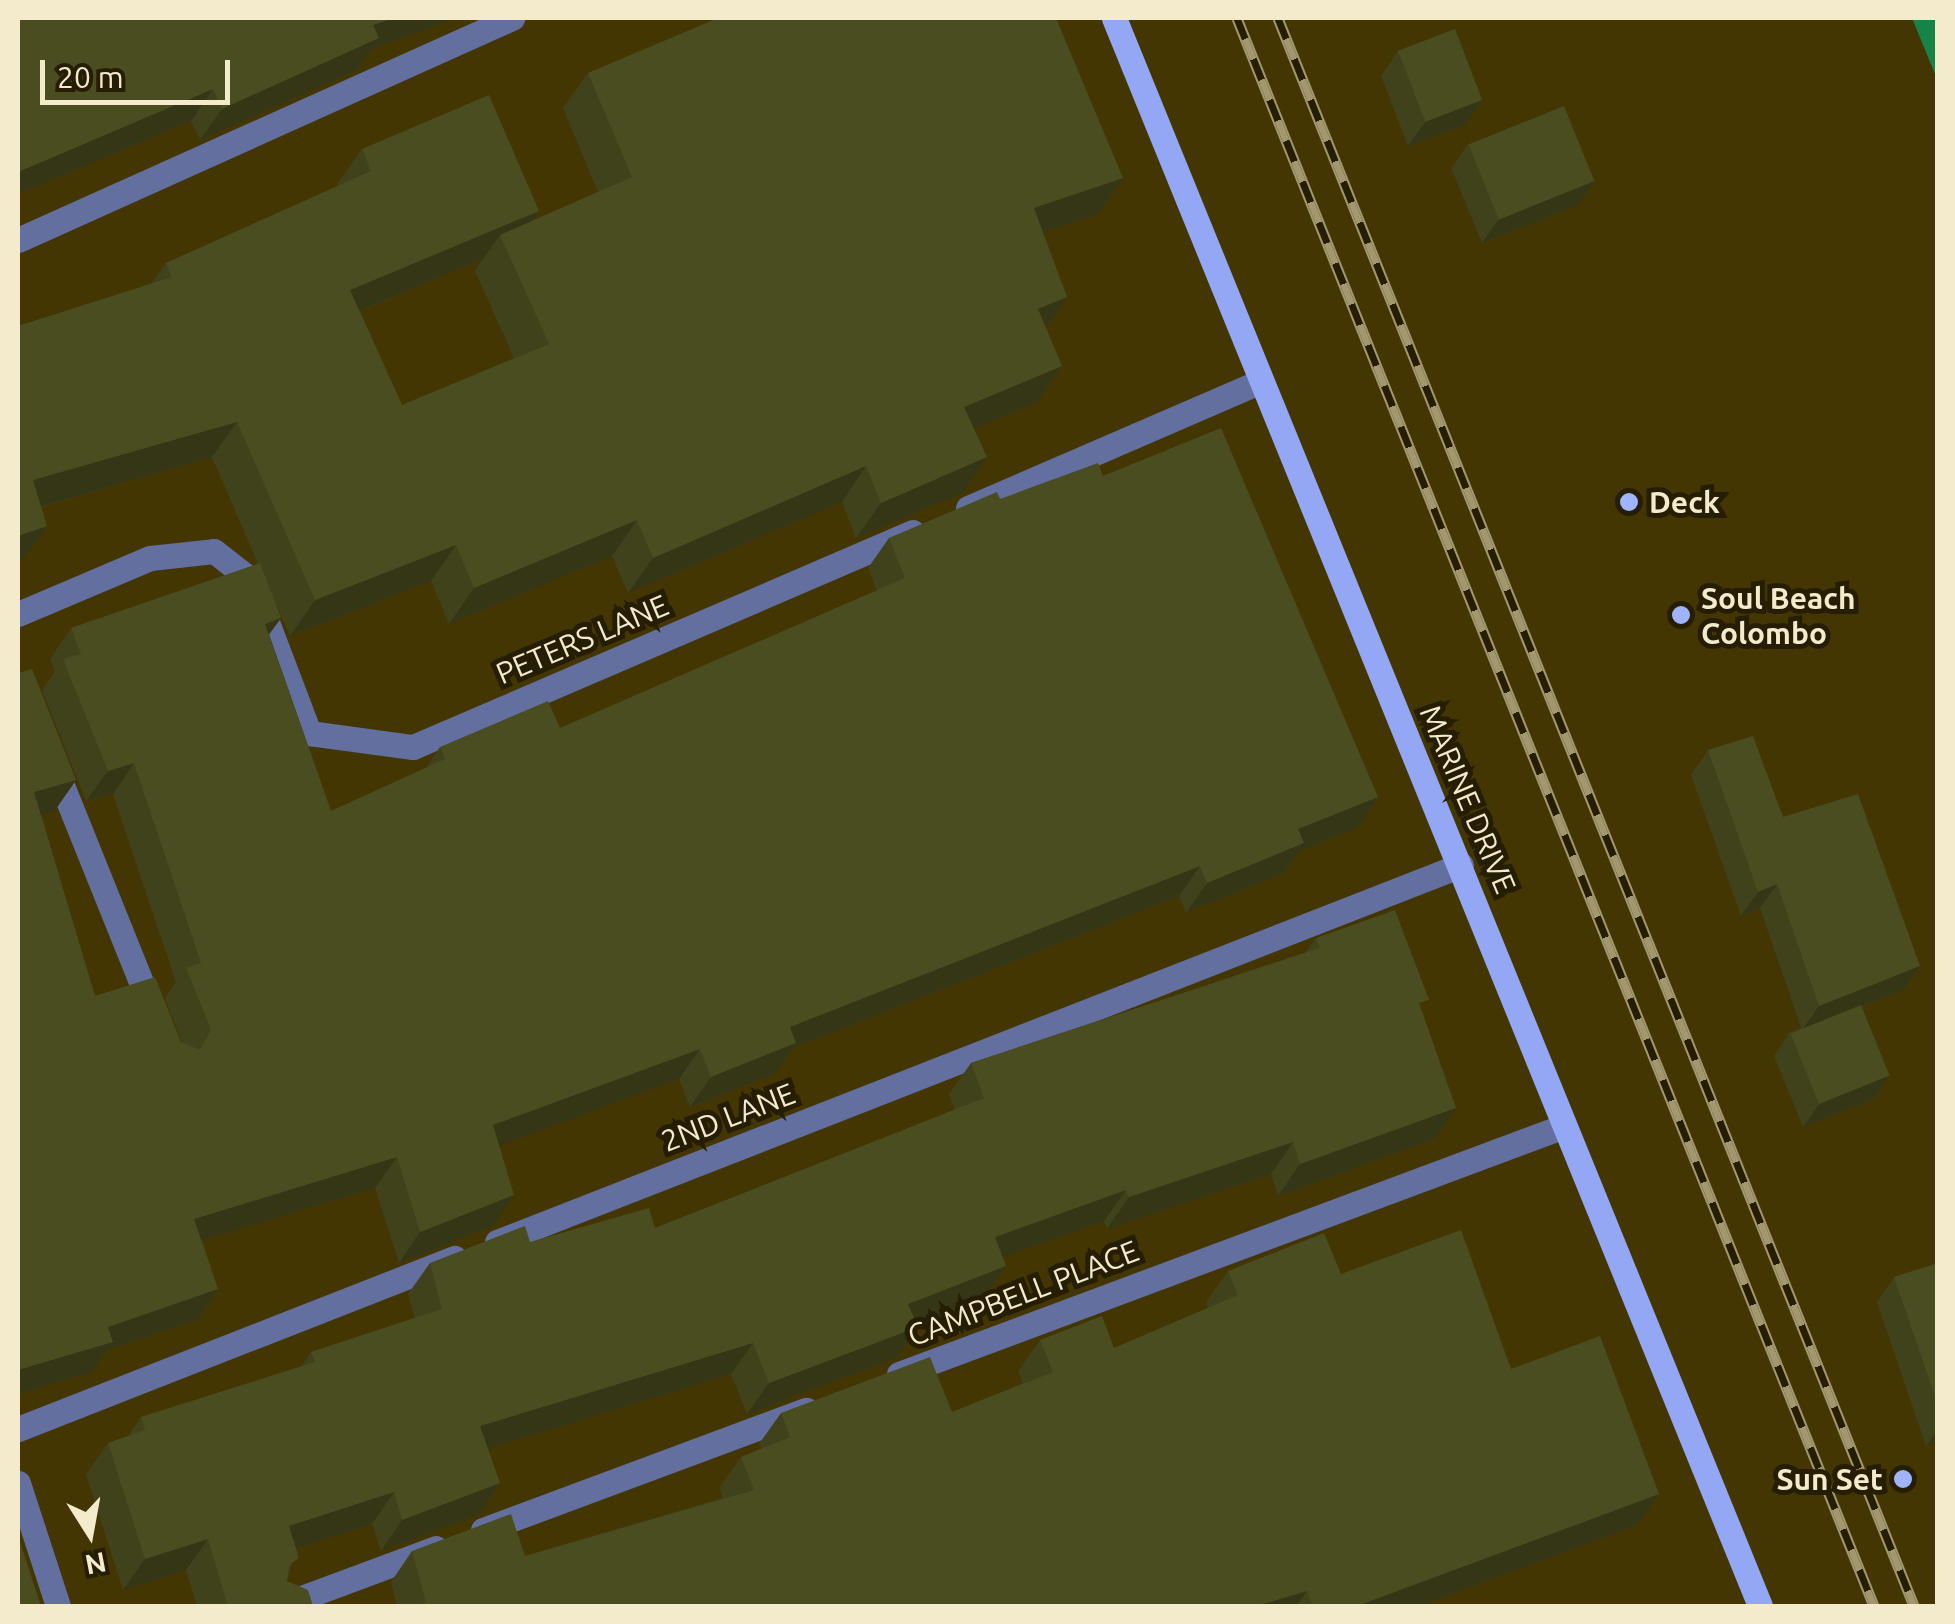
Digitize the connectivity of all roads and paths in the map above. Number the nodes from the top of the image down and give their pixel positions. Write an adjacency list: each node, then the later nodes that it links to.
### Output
1 (512, 18): 3 (street)
2 (1114, 18): 4 (main road, MARINE DRIVE)
3 (18, 240)
4 (1258, 383): 5 (street, PETERS LANE); 7 (main road, MARINE DRIVE)
5 (18, 614)
6 (46, 745): 8 (street)
7 (1461, 865): 9 (main road, MARINE DRIVE); 12 (street, 2ND LANE)
8 (167, 1047)
9 (1564, 1126): 10 (street, CAMPBELL PLACE); 16 (main road, MARINE DRIVE)
10 (873, 1384)
11 (836, 1398): 15 (street)
12 (18, 1429)
13 (18, 1482): 14 (street)
14 (58, 1606)
15 (280, 1606)
16 (1760, 1606)

